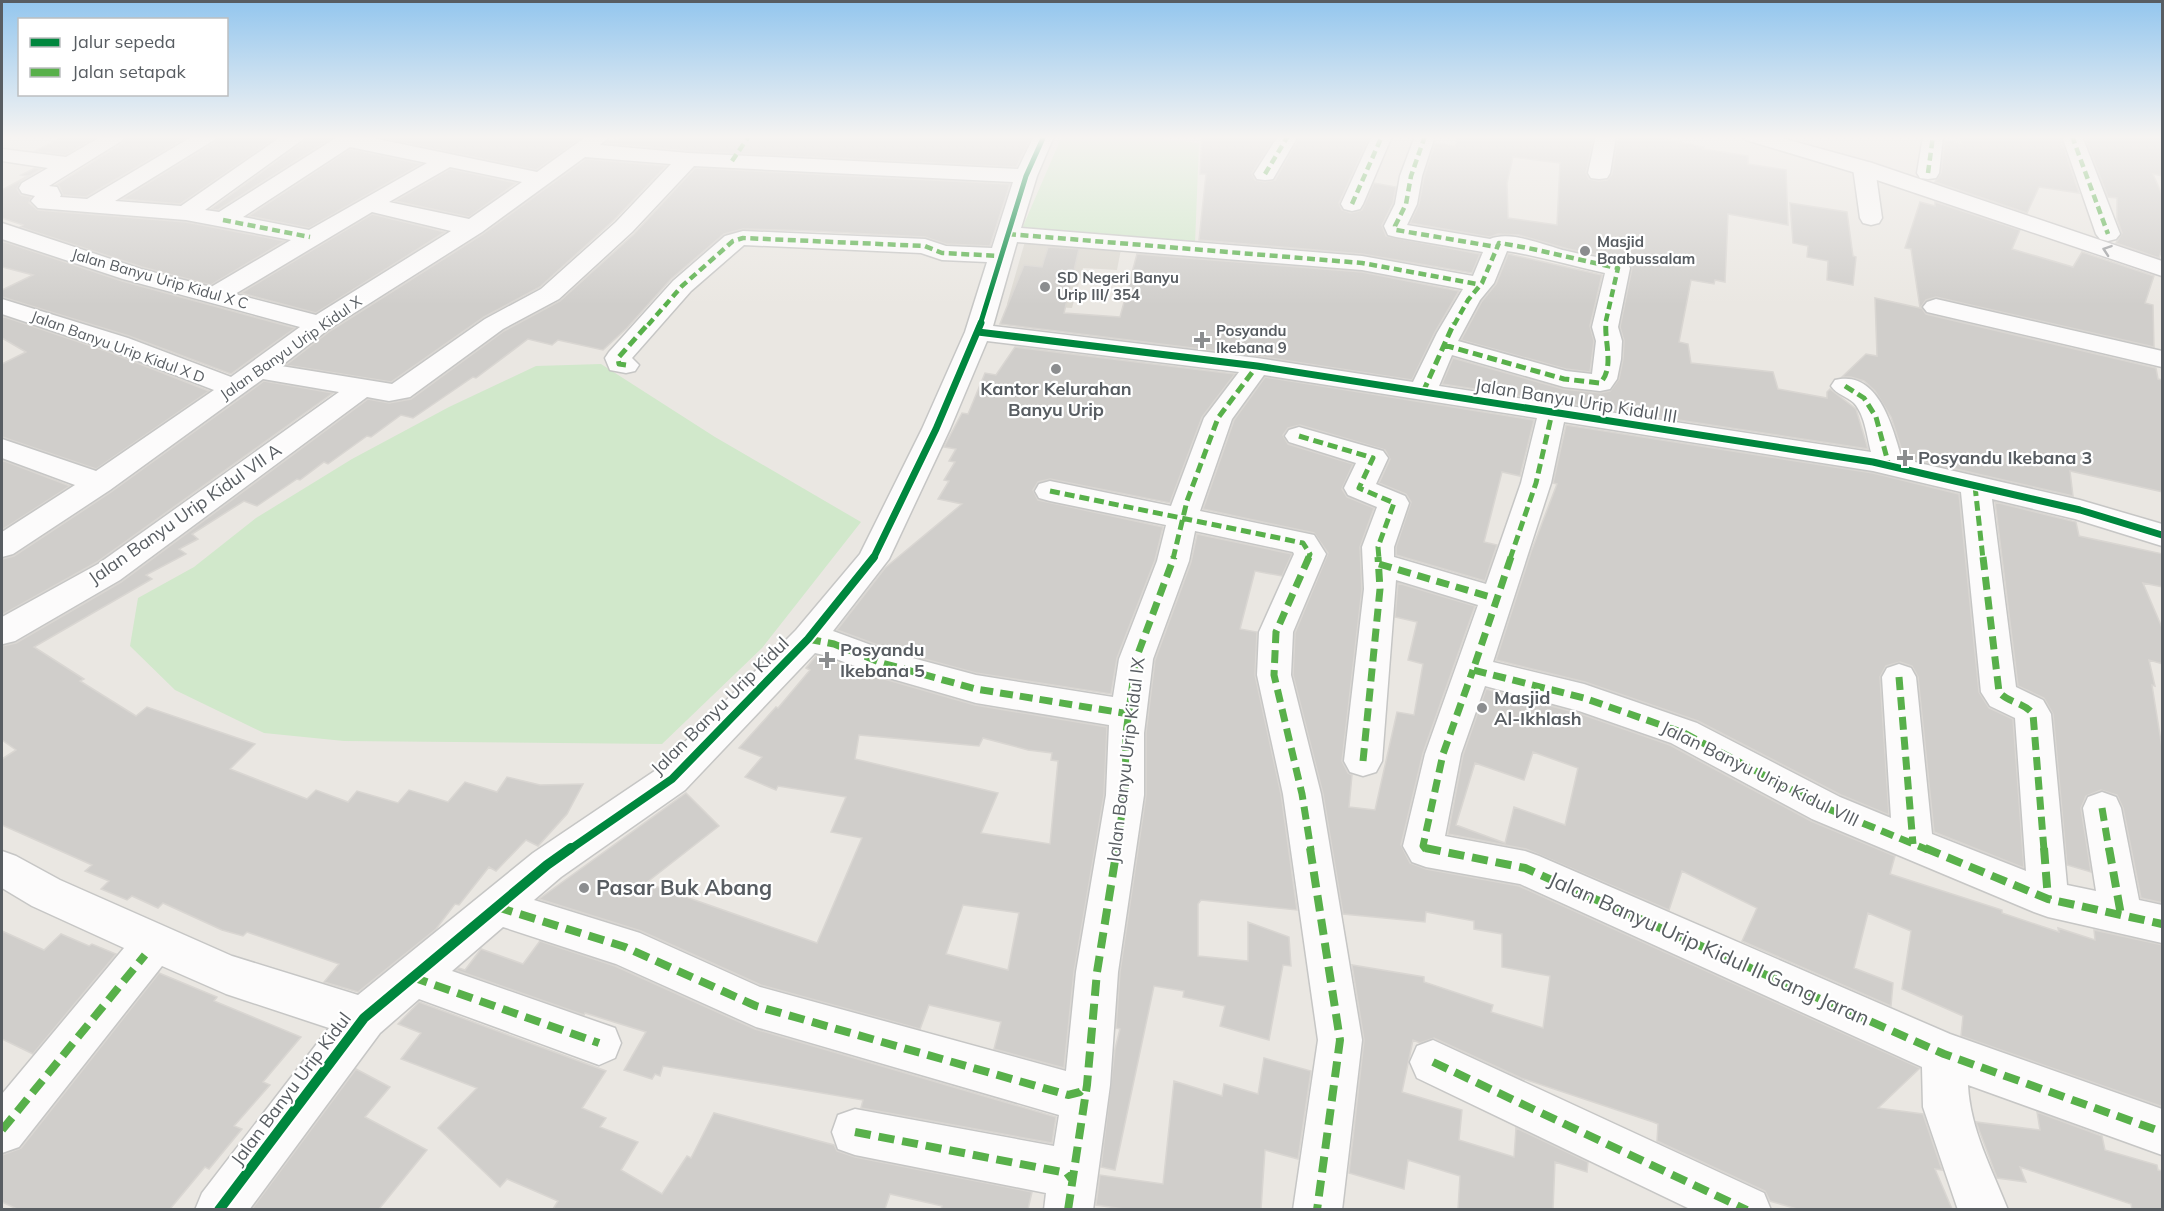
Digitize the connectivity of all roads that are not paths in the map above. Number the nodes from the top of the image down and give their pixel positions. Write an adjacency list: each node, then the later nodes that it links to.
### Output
1 (41, 193): 18 (street)
2 (114, 193): 17 (street)
3 (215, 193): 19 (street)
4 (265, 193): 20 (street)
5 (391, 193): 15 (street)
6 (521, 193): 22 (street, Jalan Banyu Urip Kidul X)
7 (647, 193): 42 (street)
8 (1021, 193): 25 (street, Jalan Banyu Urip Kidul)
9 (1357, 193): 16 (street)
10 (1408, 193): 26 (street)
11 (1867, 193): 21 (street)
12 (1937, 193): 28 (street, one-way to 12)
13 (1986, 193): 23 (street)
14 (2093, 193): 23 (street)
15 (369, 204): 22 (street); 24 (street)
16 (1352, 204)
17 (90, 207): 18 (street); 19 (street)
18 (22, 212): 30 (street, Jalan Banyu Urip Kidul X C)
19 (186, 213): 20 (street)
20 (228, 216): 24 (street)
21 (1871, 218)
22 (474, 226): 33 (street, Jalan Banyu Urip Kidul X)
23 (2108, 234): 27 (street)
24 (310, 237): 30 (street)
25 (1005, 245): 29 (street); 34 (street, Jalan Banyu Urip Kidul); 37 (street)
26 (1497, 247): 29 (street); 35 (street)
27 (2163, 252)
28 (2163, 269)
29 (1477, 285): 35 (street)
30 (214, 296): 33 (street, Jalan Banyu Urip Kidul X C)
31 (2, 306): 41 (street, Jalan Banyu Urip Kidul X D)
32 (1936, 307): 36 (street)
33 (320, 324): 39 (street, Jalan Banyu Urip Kidul X)
34 (978, 332): 38 (street, Jalan Banyu Urip Kidul III); 57 (street, Jalan Banyu Urip Kidul)
35 (1444, 345): 43 (street)
36 (2163, 359)
37 (626, 365)
38 (1257, 366): 43 (street, Jalan Banyu Urip Kidul III); 51 (street, Jalan Banyu Urip Kidul IX)
39 (259, 370): 41 (street, Jalan Banyu Urip Kidul X); 42 (street)
40 (1845, 386): 47 (street)
41 (234, 388): 48 (street, Jalan Banyu Urip Kidul X)
42 (362, 388): 56 (street, Jalan Banyu Urip Kidul VII A)
43 (1423, 393): 44 (street, Jalan Banyu Urip Kidul III)
44 (1552, 413): 47 (street, Jalan Banyu Urip Kidul III); 55 (street)
45 (1299, 436): 54 (street)
46 (2, 447): 48 (street)
47 (1889, 466): 49 (street, Jalan Banyu Urip Kidul III)
48 (99, 483): 53 (street, Jalan Banyu Urip Kidul X)
49 (1975, 486): 52 (street, Jalan Banyu Urip Kidul III); 65 (street)
50 (1050, 491): 51 (street)
51 (1183, 518): 60 (street, Jalan Banyu Urip Kidul IX); 81 (street)
52 (2163, 535)
53 (2, 546)
54 (1379, 564): 55 (street); 61 (street)
55 (1497, 599): 58 (street)
56 (3, 632)
57 (808, 639): 60 (street); 66 (street, Jalan Banyu Urip Kidul)
58 (1473, 670): 63 (street, Jalan Banyu Urip Kidul VIII); 73 (street, Jalan Banyu Urip Kidul II Gang Jaran)
59 (1899, 676): 63 (street)
60 (1129, 714): 75 (street, Jalan Banyu Urip Kidul IX)
61 (1363, 761)
62 (2102, 808): 67 (street)
63 (1913, 844): 65 (street, Jalan Banyu Urip Kidul VIII)
64 (2, 868): 69 (street)
65 (2048, 900): 67 (street, Jalan Banyu Urip Kidul VIII)
66 (497, 907): 70 (street, Jalan Banyu Urip Kidul); 75 (street)
67 (2121, 915): 68 (street, Jalan Banyu Urip Kidul VIII)
68 (2163, 924)
69 (155, 942): 71 (street); 76 (street)
70 (412, 977): 71 (street, Jalan Banyu Urip Kidul); 72 (street)
71 (364, 1018): 80 (street, Jalan Banyu Urip Kidul)
72 (599, 1043)
73 (1944, 1054): 78 (street, Jalan Banyu Urip Kidul II Gang Jaran); 83 (street)
74 (1433, 1062): 82 (street)
75 (1077, 1090): 79 (street, Jalan Banyu Urip Kidul IX)
76 (2, 1130)
77 (855, 1132): 79 (street)
78 (2163, 1132)
79 (1071, 1195)
80 (219, 1209)
81 (1317, 1209)
82 (1748, 1209)
83 (1984, 1209)

